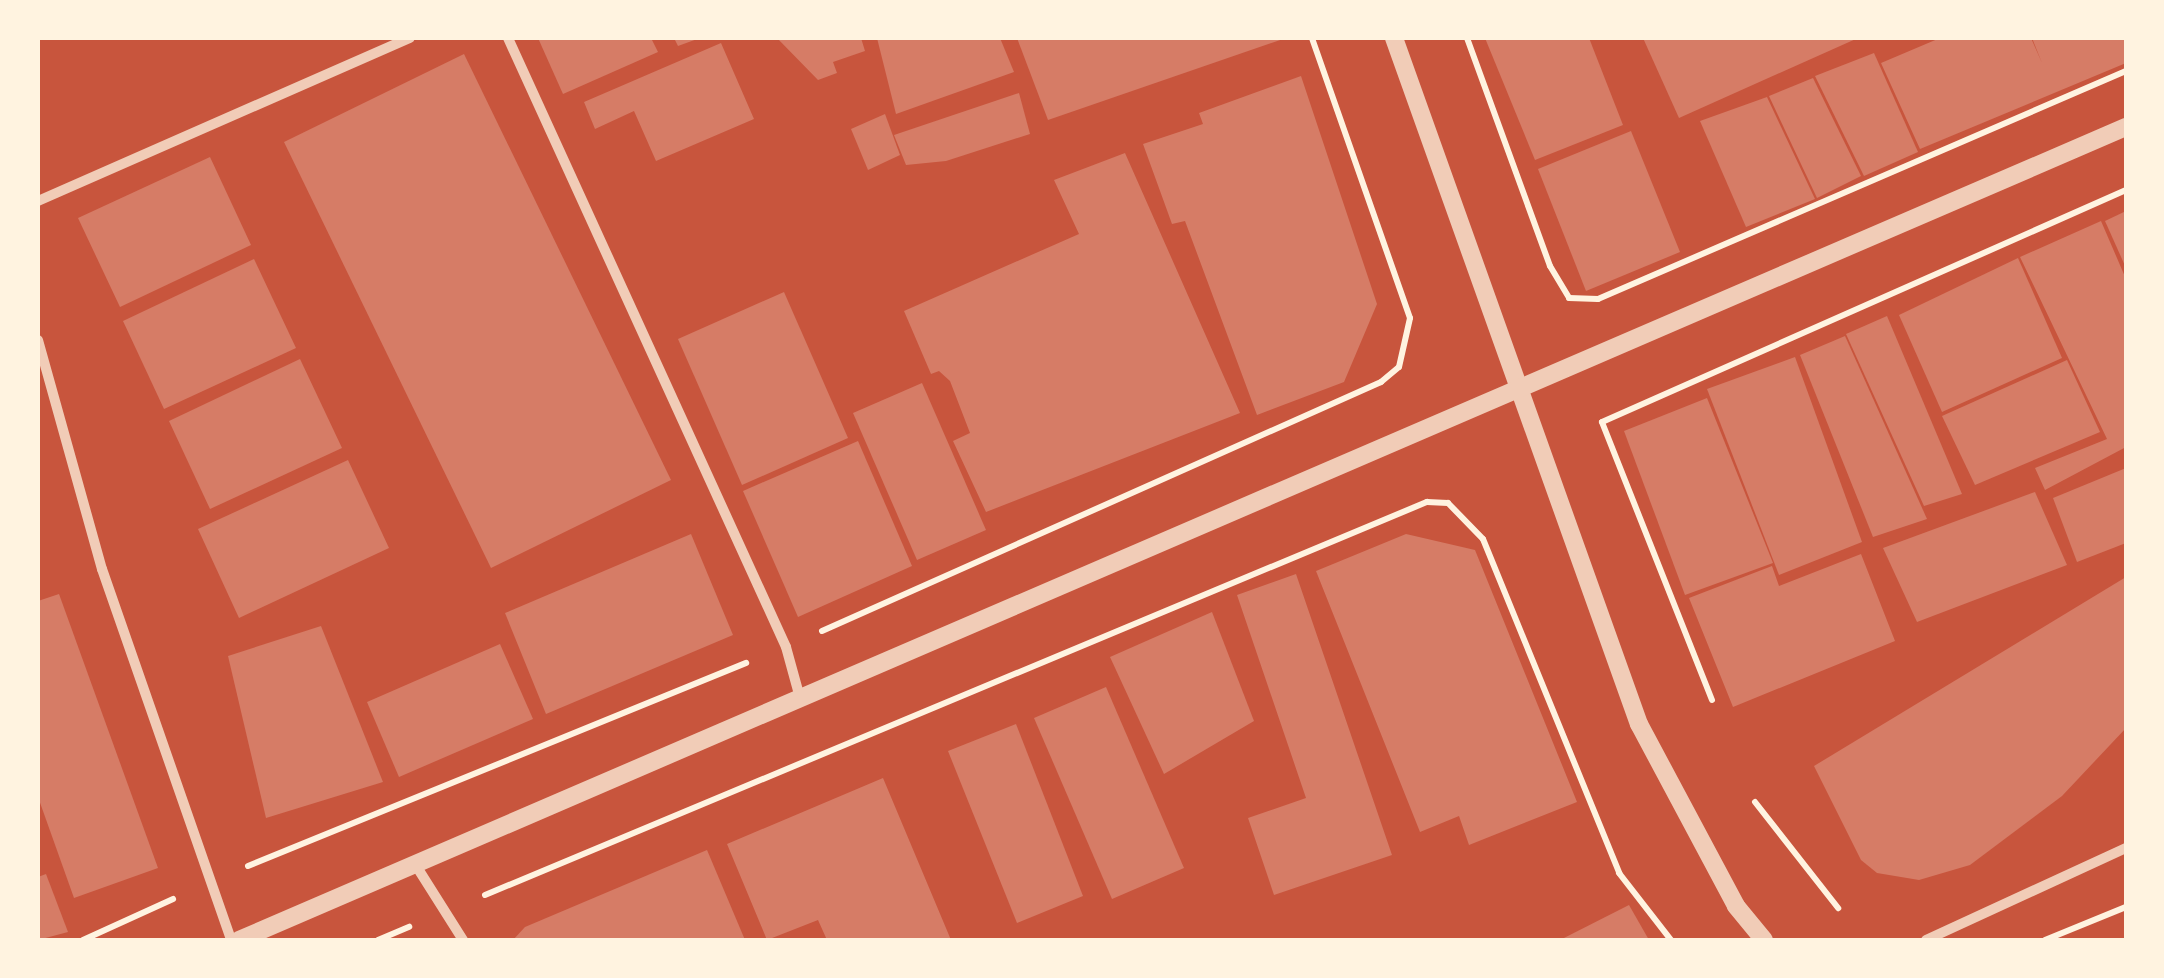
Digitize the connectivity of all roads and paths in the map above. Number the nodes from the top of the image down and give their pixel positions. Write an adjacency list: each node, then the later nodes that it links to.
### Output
1 (410, 38): 9 (street)
2 (508, 38): 12 (street)
3 (1312, 38): 12 (path)
4 (1394, 38): 11 (street)
5 (1466, 38): 6 (path)
6 (2126, 71)
7 (2126, 127): 11 (street)
8 (2126, 190): 14 (path)
9 (38, 201)
10 (38, 340): 18 (street)
11 (1518, 386): 13 (street); 28 (street)
12 (786, 646): 13 (street); 18 (path)
13 (800, 698): 17 (street)
14 (1712, 700)
15 (1755, 802): 19 (path)
16 (2126, 848): 29 (street)
17 (415, 864): 21 (street); 24 (street)
18 (214, 880): 22 (path); 23 (street)
19 (1838, 908)
20 (2126, 908): 30 (path)
21 (444, 912): 25 (path); 26 (street); 27 (path)
22 (83, 940)
23 (231, 940)
24 (239, 940)
25 (378, 940)
26 (463, 940)
27 (1671, 940)
28 (1764, 940)
29 (1926, 940)
30 (2046, 940)

